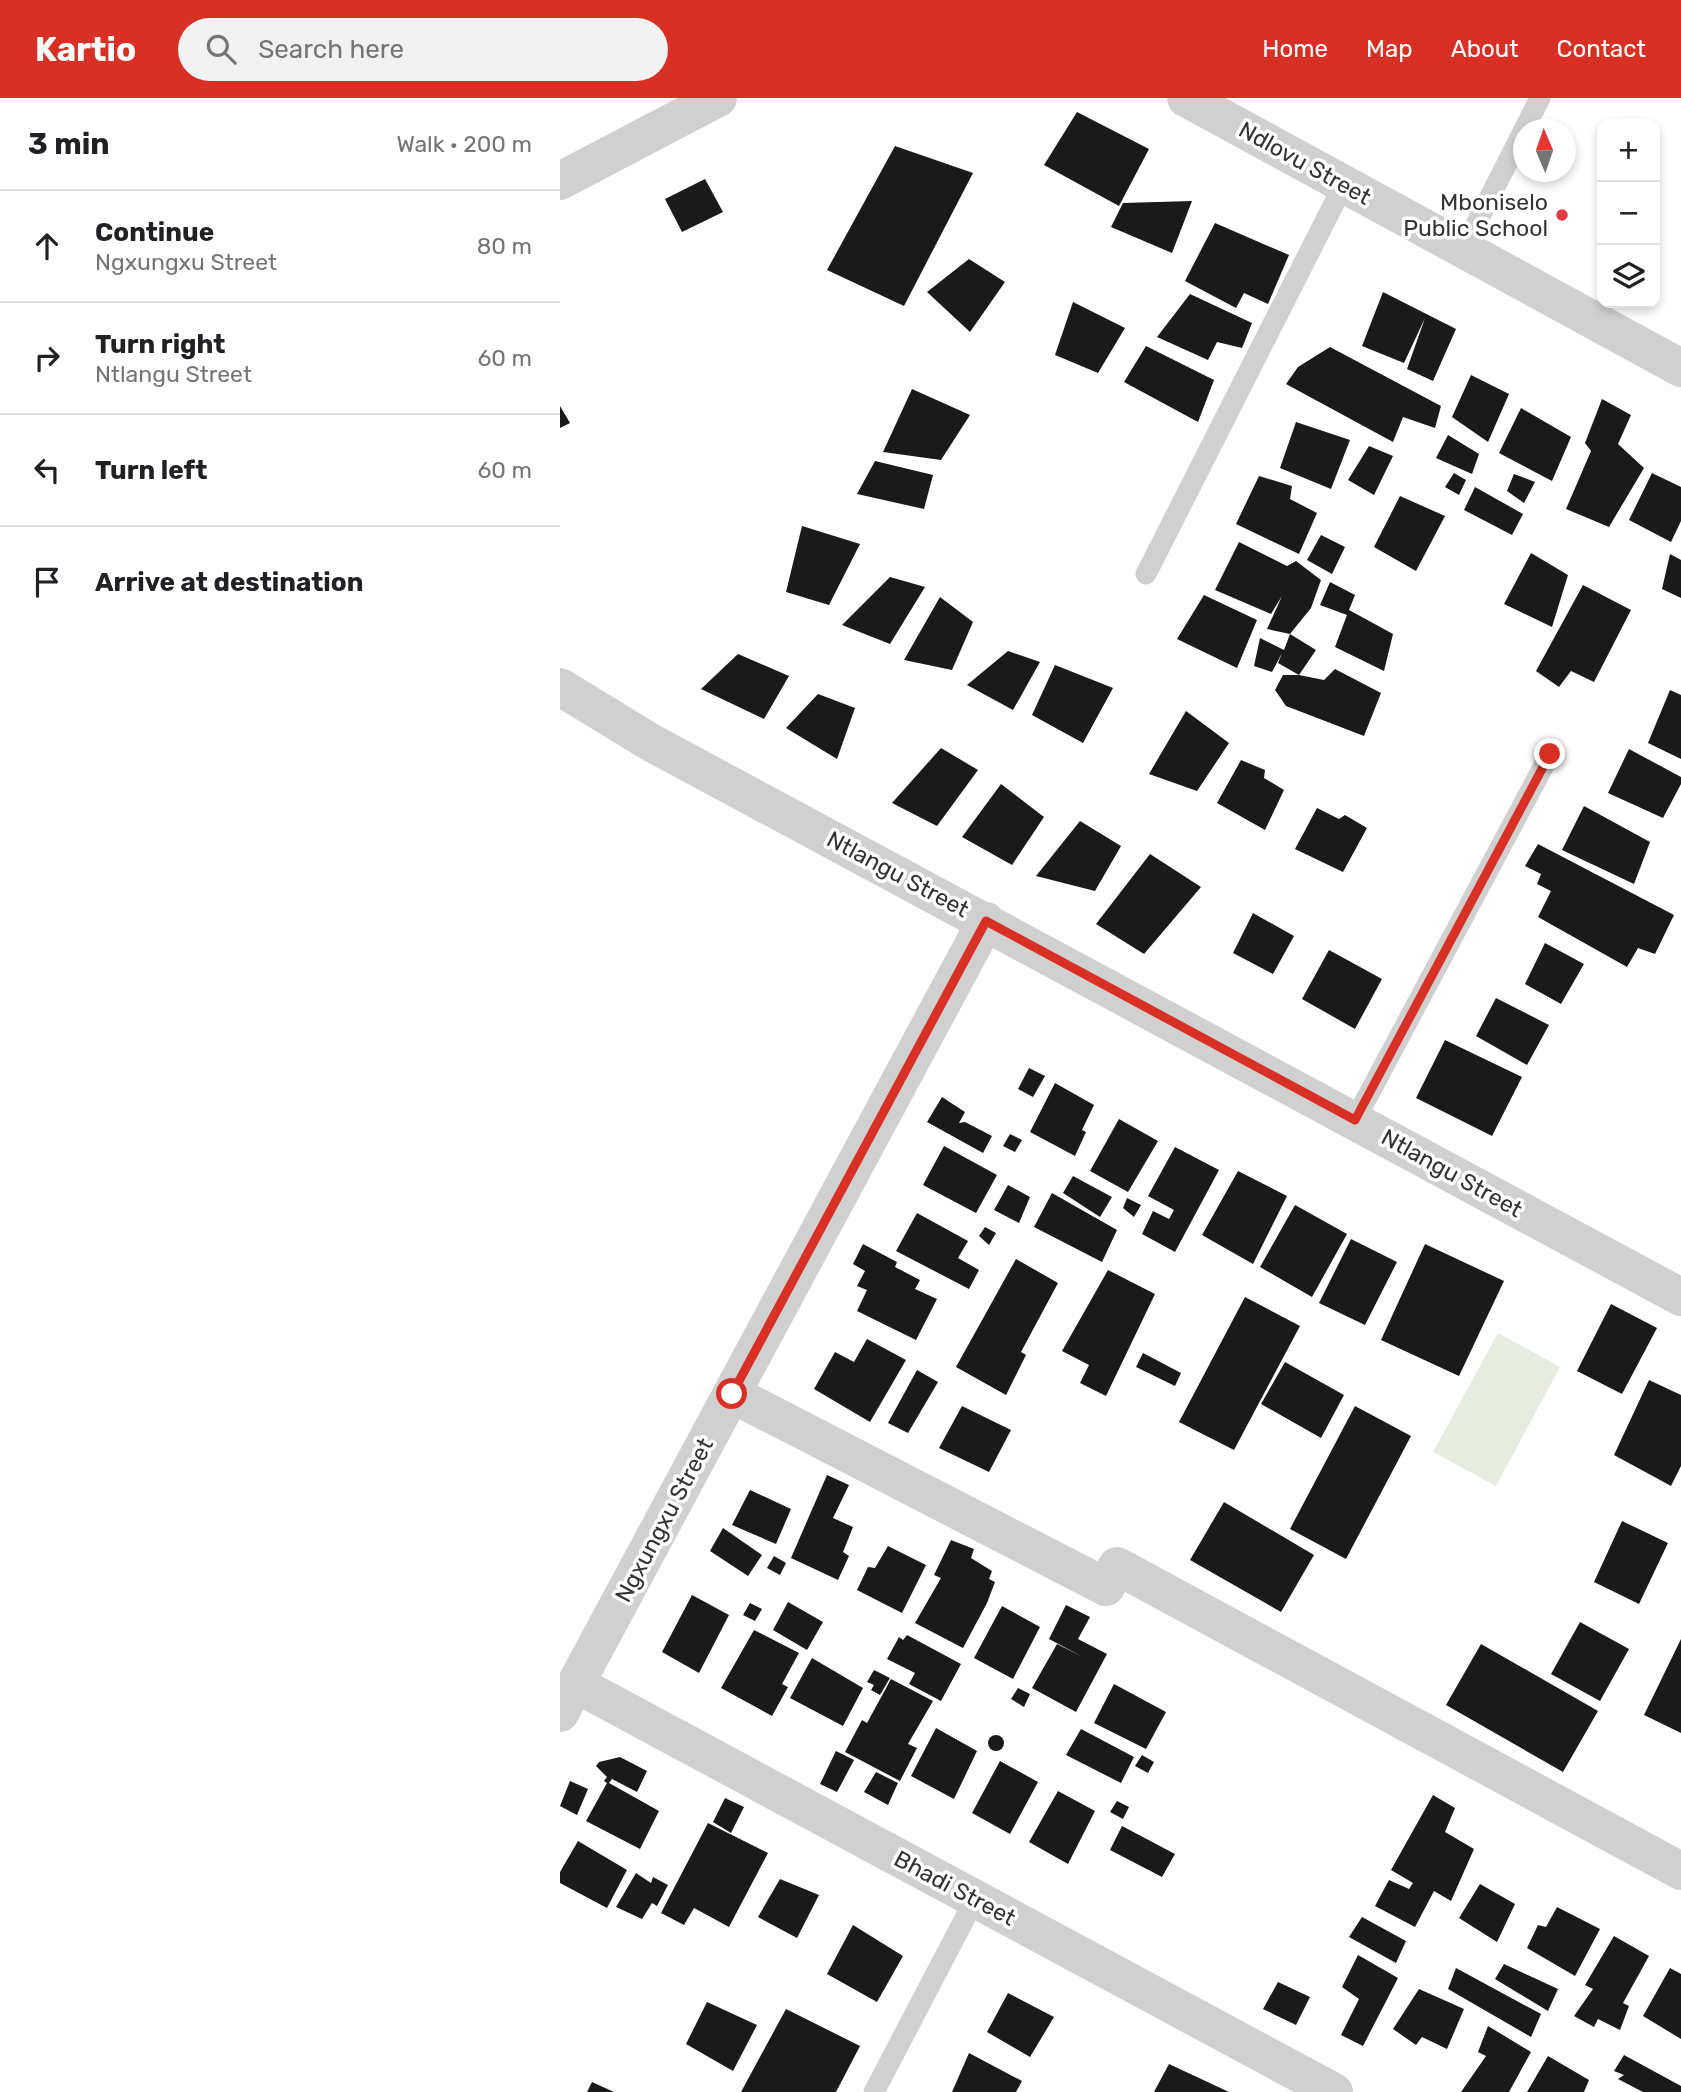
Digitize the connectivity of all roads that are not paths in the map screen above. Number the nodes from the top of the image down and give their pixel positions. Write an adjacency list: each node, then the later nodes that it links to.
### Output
1 (718, 98): 4 (street)
2 (1186, 98): 5 (street, Ndlovu Street)
3 (1540, 98): 6 (lane)
4 (560, 181)
5 (1344, 184): 6 (street, Ndlovu Street); 8 (lane)
6 (1463, 250): 7 (street, Ndlovu Street)
7 (1681, 369)
8 (1146, 574)
9 (560, 687): 11 (street, Ntlangu Street)
10 (1550, 754): 12 (lane)
11 (986, 921): 12 (street, Ntlangu Street); 14 (street, Ngxungxu Street)
12 (1355, 1120): 13 (street, Ntlangu Street)
13 (1681, 1297)
14 (732, 1394): 15 (street, Ngxungxu Street); 16 (street)
15 (568, 1698): 17 (street, Bhadi Street)
16 (1681, 1871)
17 (975, 1899): 18 (lane); 19 (street, Bhadi Street)
18 (874, 2092)
19 (1334, 2092)

